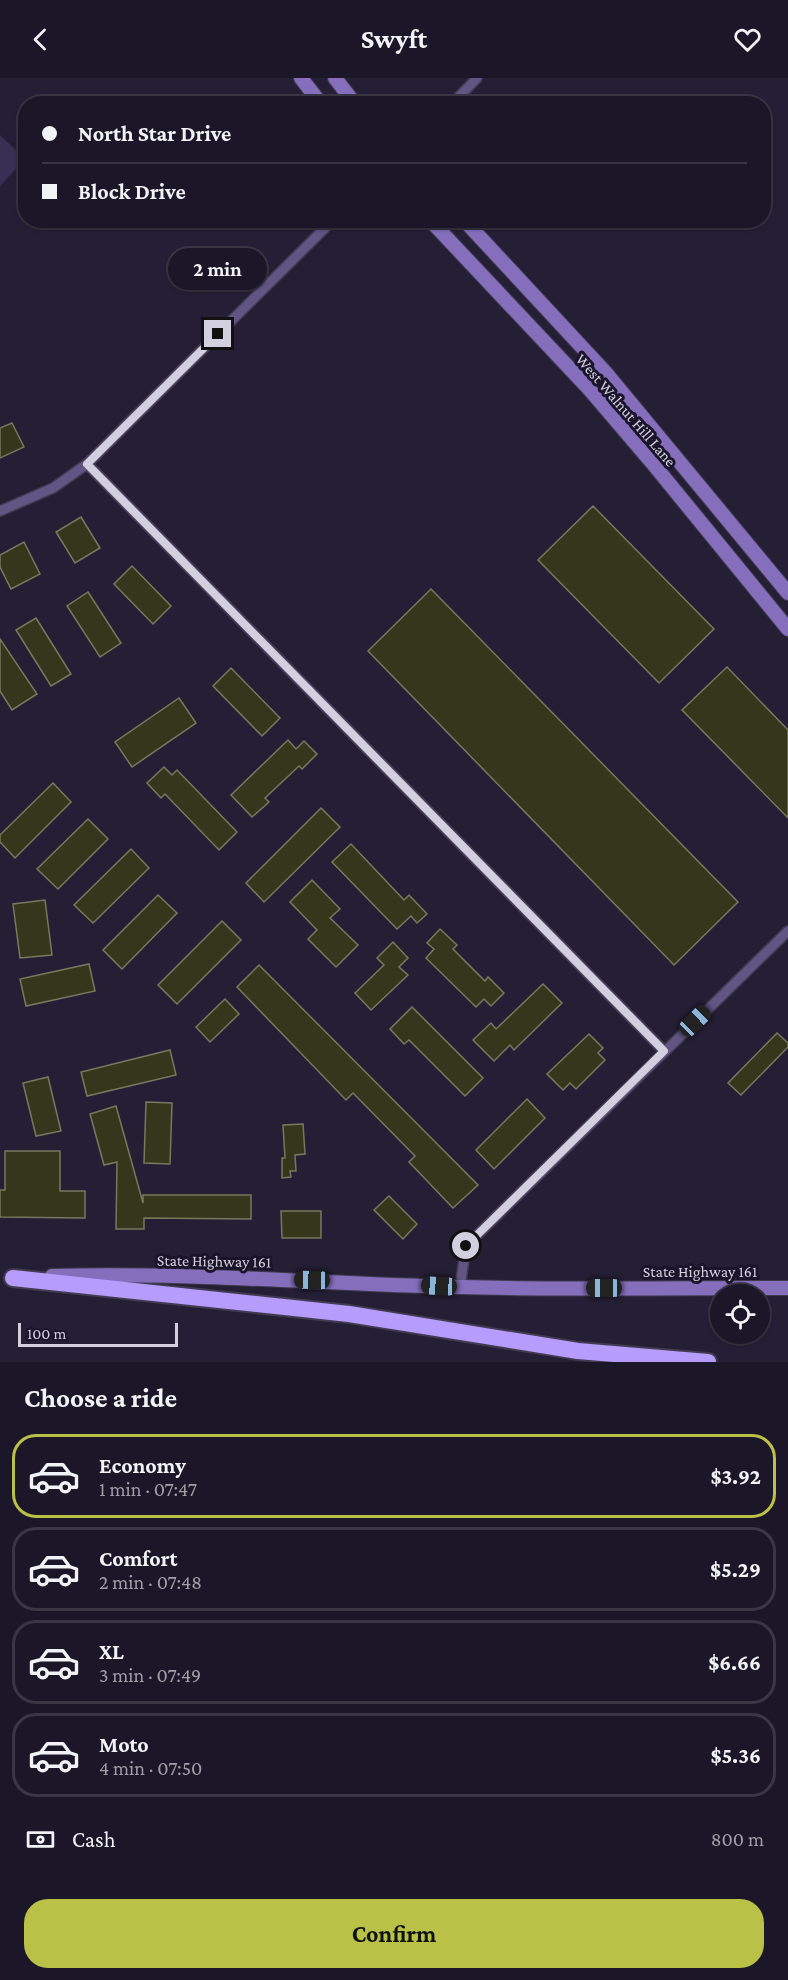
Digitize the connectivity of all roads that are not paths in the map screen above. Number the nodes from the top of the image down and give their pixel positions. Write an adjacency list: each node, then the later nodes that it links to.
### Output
1 (301, 78): 4 (main road)
2 (334, 78): 5 (main road)
3 (477, 78): 6 (street)
4 (315, 96)
5 (349, 96)
6 (460, 96)
7 (325, 228): 12 (street)
8 (438, 228): 11 (main road, West Walnut Hill Lane)
9 (471, 228): 10 (main road, West Walnut Hill Lane)
10 (664, 443): 11 (main road); 14 (main road, West Walnut Hill Lane)
11 (647, 457): 15 (main road, West Walnut Hill Lane)
12 (87, 464): 13 (street); 18 (street)
13 (0, 511)
14 (788, 594): 15 (main road)
15 (771, 609): 16 (main road, West Walnut Hill Lane)
16 (788, 629)
17 (788, 931): 18 (street)
18 (664, 1051): 20 (street)
19 (6, 1278): 20 (main road, State Highway 161); 22 (highway)
20 (460, 1287): 21 (main road, State Highway 161)
21 (788, 1288)
22 (708, 1362)

